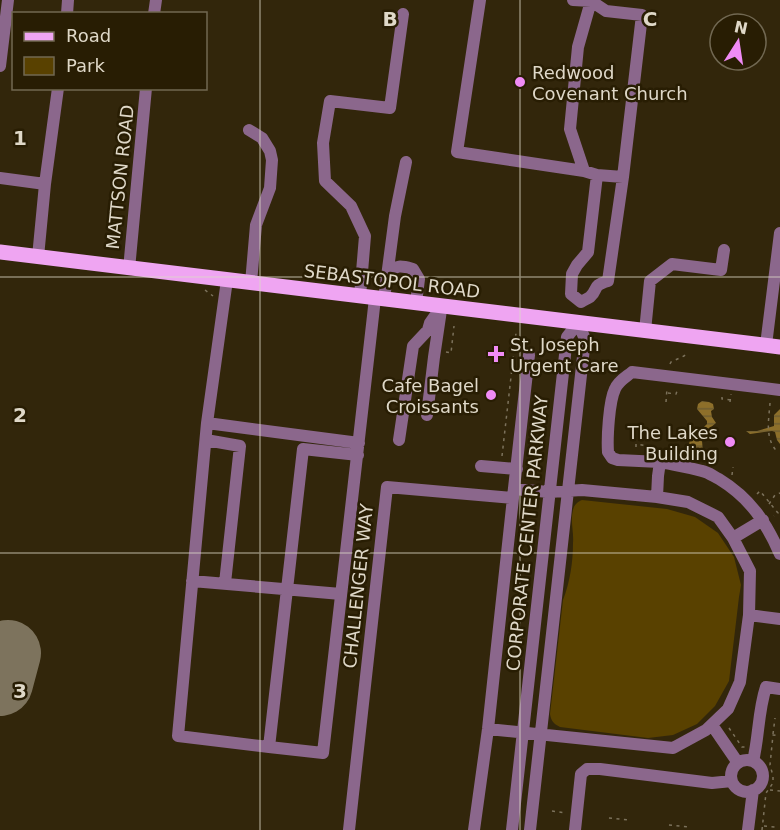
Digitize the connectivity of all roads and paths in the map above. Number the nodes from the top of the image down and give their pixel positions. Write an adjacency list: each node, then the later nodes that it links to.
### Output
1 (8, 0): 6 (street)
2 (480, 0): 12 (street)
3 (573, 0): 4 (street)
4 (591, 1): 12 (street); 14 (street)
5 (403, 14): 25 (street)
6 (6, 29): 7 (street)
7 (0, 66)
8 (58, 90): 16 (street)
9 (147, 90): 21 (street, MATTSON ROAD)
10 (249, 130): 24 (street)
11 (406, 162): 22 (street)
12 (584, 171): 13 (street)
13 (597, 175): 14 (street); 26 (street)
14 (623, 177): 26 (street)
15 (0, 178): 16 (street)
16 (45, 184): 20 (street)
17 (780, 233): 33 (street)
18 (724, 250): 31 (street)
19 (0, 252): 20 (main road, SEBASTOPOL ROAD)
20 (38, 257): 21 (main road, SEBASTOPOL ROAD)
21 (129, 269): 23 (main road, SEBASTOPOL ROAD)
22 (388, 274): 25 (street); 27 (street)
23 (226, 280): 24 (main road, SEBASTOPOL ROAD); 47 (street)
24 (251, 284): 25 (main road, SEBASTOPOL ROAD)
25 (373, 298): 27 (main road, SEBASTOPOL ROAD); 52 (street)
26 (581, 302): 29 (street)
27 (416, 303): 28 (main road, SEBASTOPOL ROAD)
28 (442, 306): 29 (main road, SEBASTOPOL ROAD); 46 (street); 49 (street)
29 (578, 323): 31 (main road, SEBASTOPOL ROAD); 59 (street, CORPORATE CENTER PARKWAY); 60 (street, CORPORATE CENTER PARKWAY)
30 (454, 326): 34 (path)
31 (645, 331): 33 (main road, SEBASTOPOL ROAD)
32 (516, 333): 54 (path)
33 (773, 346)
34 (451, 353)
35 (687, 353): 37 (path)
36 (529, 355): 58 (street)
37 (670, 364)
38 (668, 383): 42 (path)
39 (732, 390): 43 (path)
40 (780, 390): 55 (street)
41 (677, 391): 42 (path)
42 (667, 393): 44 (path)
43 (722, 397)
44 (666, 402)
45 (770, 403): 53 (path)
46 (427, 415)
47 (207, 423): 48 (street); 52 (street)
48 (206, 440): 68 (street); 69 (street)
49 (399, 440)
50 (636, 447): 51 (path)
51 (653, 447)
52 (358, 449): 70 (street); 71 (street)
53 (780, 451)
54 (502, 459)
55 (660, 462): 63 (street); 65 (street)
56 (535, 464): 58 (path)
57 (481, 466): 58 (street)
58 (521, 466): 62 (street)
59 (549, 492): 60 (street); 62 (street); 79 (street, CORPORATE CENTER PARKWAY)
60 (567, 492): 63 (street); 80 (street, CORPORATE CENTER PARKWAY)
61 (780, 493): 64 (path)
62 (513, 494): 78 (street); 99 (street, CHALLENGER WAY)
63 (657, 497): 66 (street)
64 (769, 504)
65 (763, 520): 66 (street); 67 (street)
66 (733, 538): 72 (street)
67 (780, 554)
68 (192, 580): 69 (street); 83 (street)
69 (225, 583): 70 (street)
70 (287, 589): 71 (street); 83 (street)
71 (341, 594): 83 (street)
72 (749, 615): 73 (street); 76 (street)
73 (780, 619)
74 (780, 689): 85 (street)
75 (776, 718): 81 (path)
76 (712, 725): 80 (street); 86 (street)
77 (729, 728): 84 (path)
78 (488, 729): 79 (street); 100 (street)
79 (523, 733): 80 (street); 101 (street, CORPORATE CENTER PARKWAY)
80 (541, 735): 102 (street, CORPORATE CENTER PARKWAY)
81 (773, 735): 82 (path); 89 (path)
82 (780, 736)
83 (269, 747)
84 (750, 747)
85 (753, 761): 86 (street); 88 (street)
86 (738, 763): 87 (street)
87 (732, 781): 88 (street); 103 (street)
88 (753, 790): 104 (street)
89 (769, 790): 90 (path); 96 (path)
90 (780, 791)
91 (552, 811): 92 (path)
92 (571, 813)
93 (609, 818): 94 (path)
94 (629, 820)
95 (669, 825): 97 (path)
96 (762, 826): 98 (path); 105 (path)
97 (689, 827)
98 (775, 827)
99 (349, 830)
100 (474, 830)
101 (512, 830)
102 (530, 830)
103 (575, 830)
104 (748, 830)
105 (762, 830)

